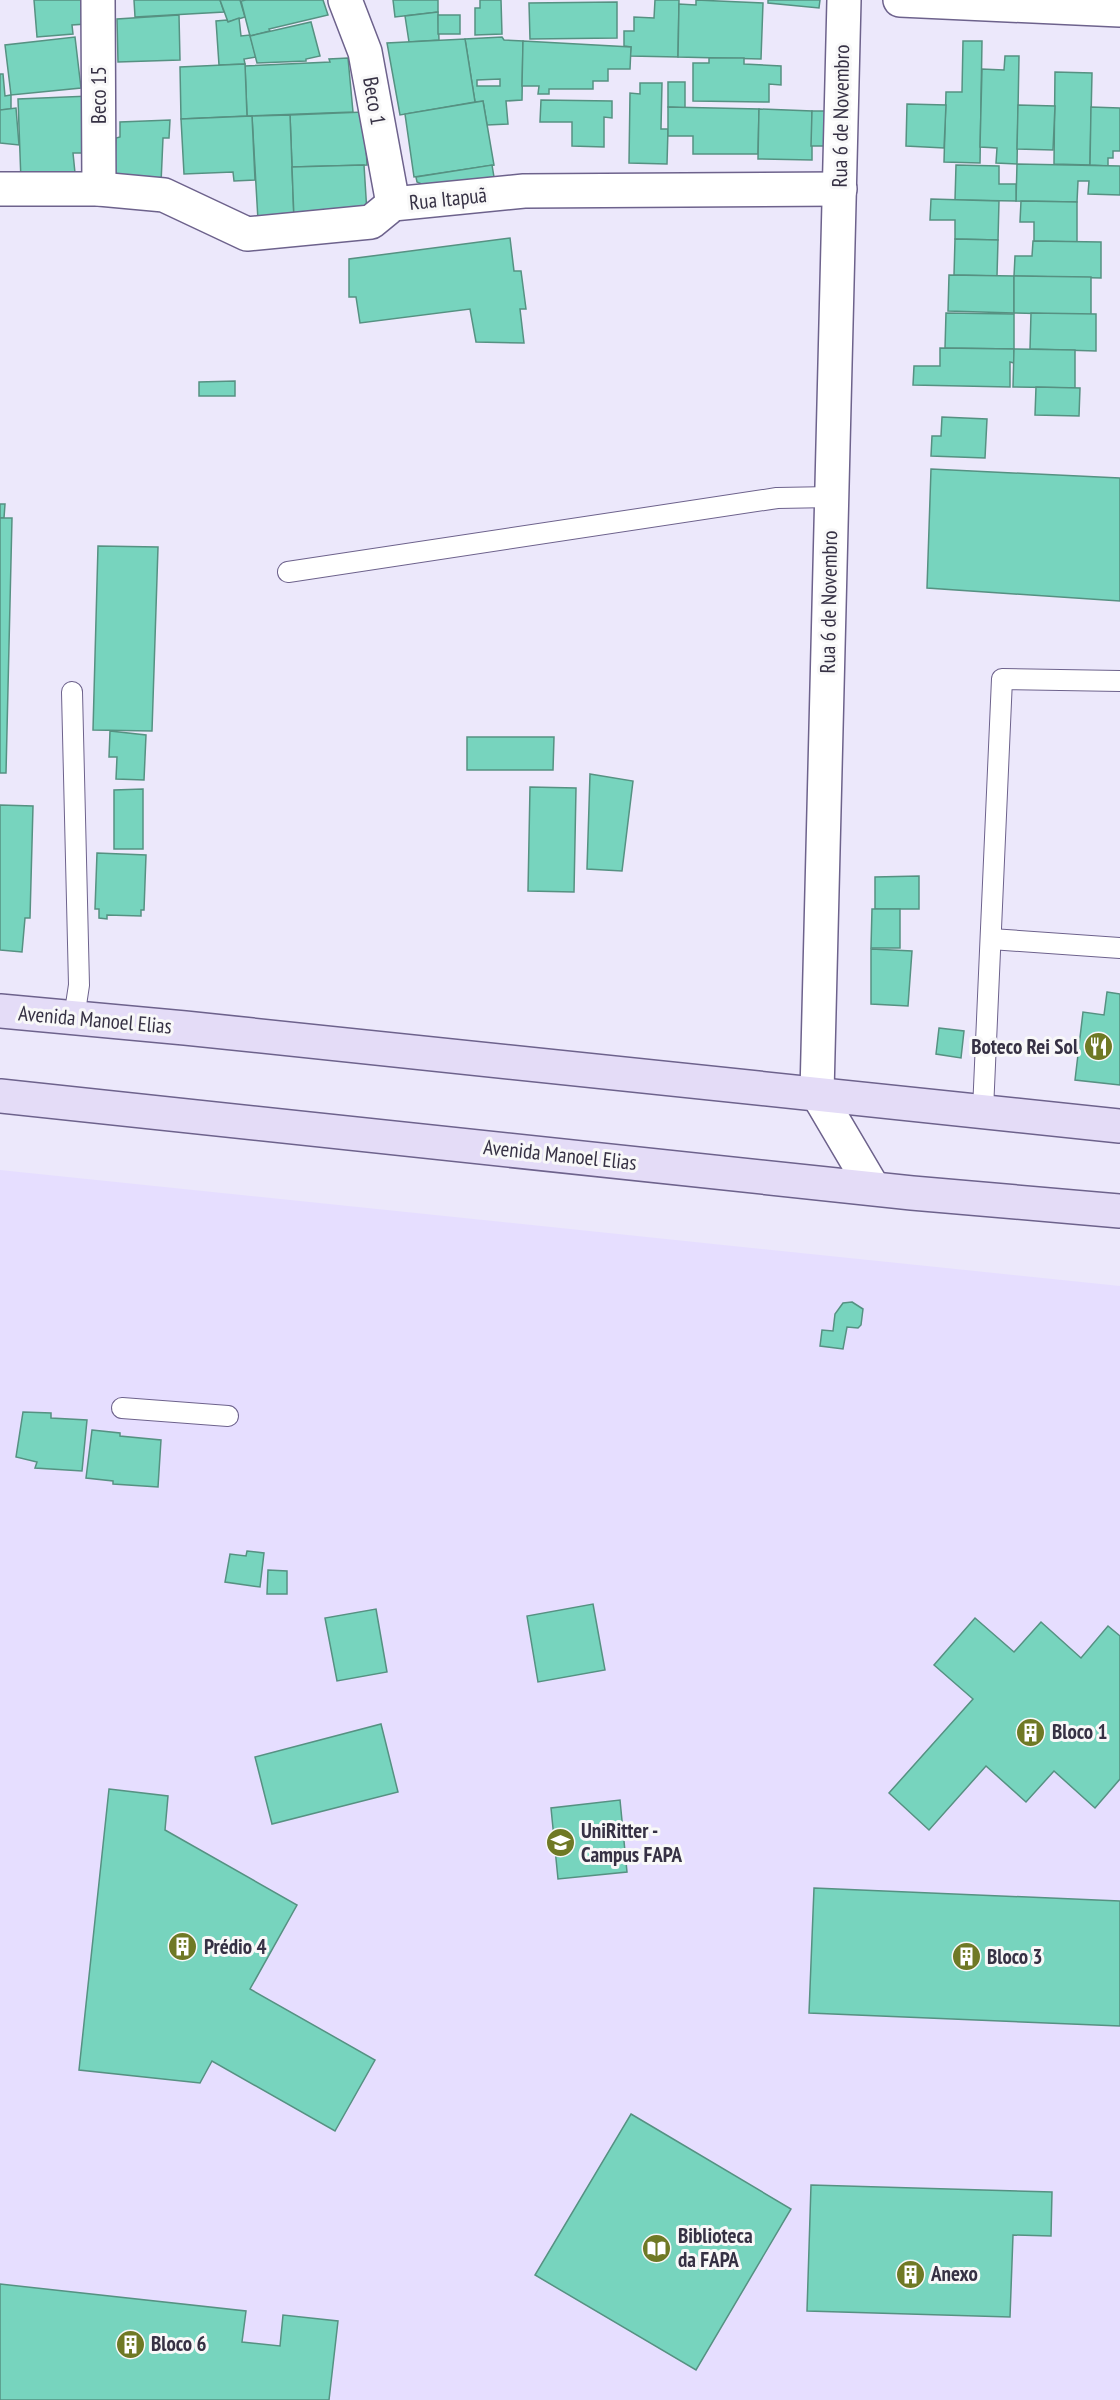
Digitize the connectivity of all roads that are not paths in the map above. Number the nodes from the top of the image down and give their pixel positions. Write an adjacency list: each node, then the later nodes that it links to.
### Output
1 (98, 0): 7 (street, Beco 15)
2 (345, 0): 9 (street, Beco 1)
3 (844, 0): 8 (street, Rua 6 de Novembro)
4 (900, 0): 5 (street)
5 (1120, 10)
6 (0, 189): 7 (street, Rua Itapuã)
7 (99, 189): 9 (street, Rua Itapuã)
8 (840, 189): 9 (street, Rua Itapuã); 10 (street, Rua 6 de Novembro)
9 (393, 204)
10 (832, 496): 11 (lane); 18 (street, Rua 6 de Novembro)
11 (288, 572)
12 (1120, 681): 14 (lane)
13 (72, 692): 17 (lane)
14 (991, 939): 15 (lane); 20 (lane)
15 (1120, 948)
16 (0, 1011): 17 (main road, Avenida Manoel Elias)
17 (74, 1018): 18 (main road, Avenida Manoel Elias)
18 (817, 1093): 20 (main road, Avenida Manoel Elias); 22 (street)
19 (0, 1096): 22 (main road, Avenida Manoel Elias)
20 (983, 1110): 21 (main road, Avenida Manoel Elias)
21 (1120, 1126)
22 (873, 1188): 23 (main road, Avenida Manoel Elias)
23 (1120, 1211)
24 (122, 1408): 25 (lane)
25 (228, 1416)

